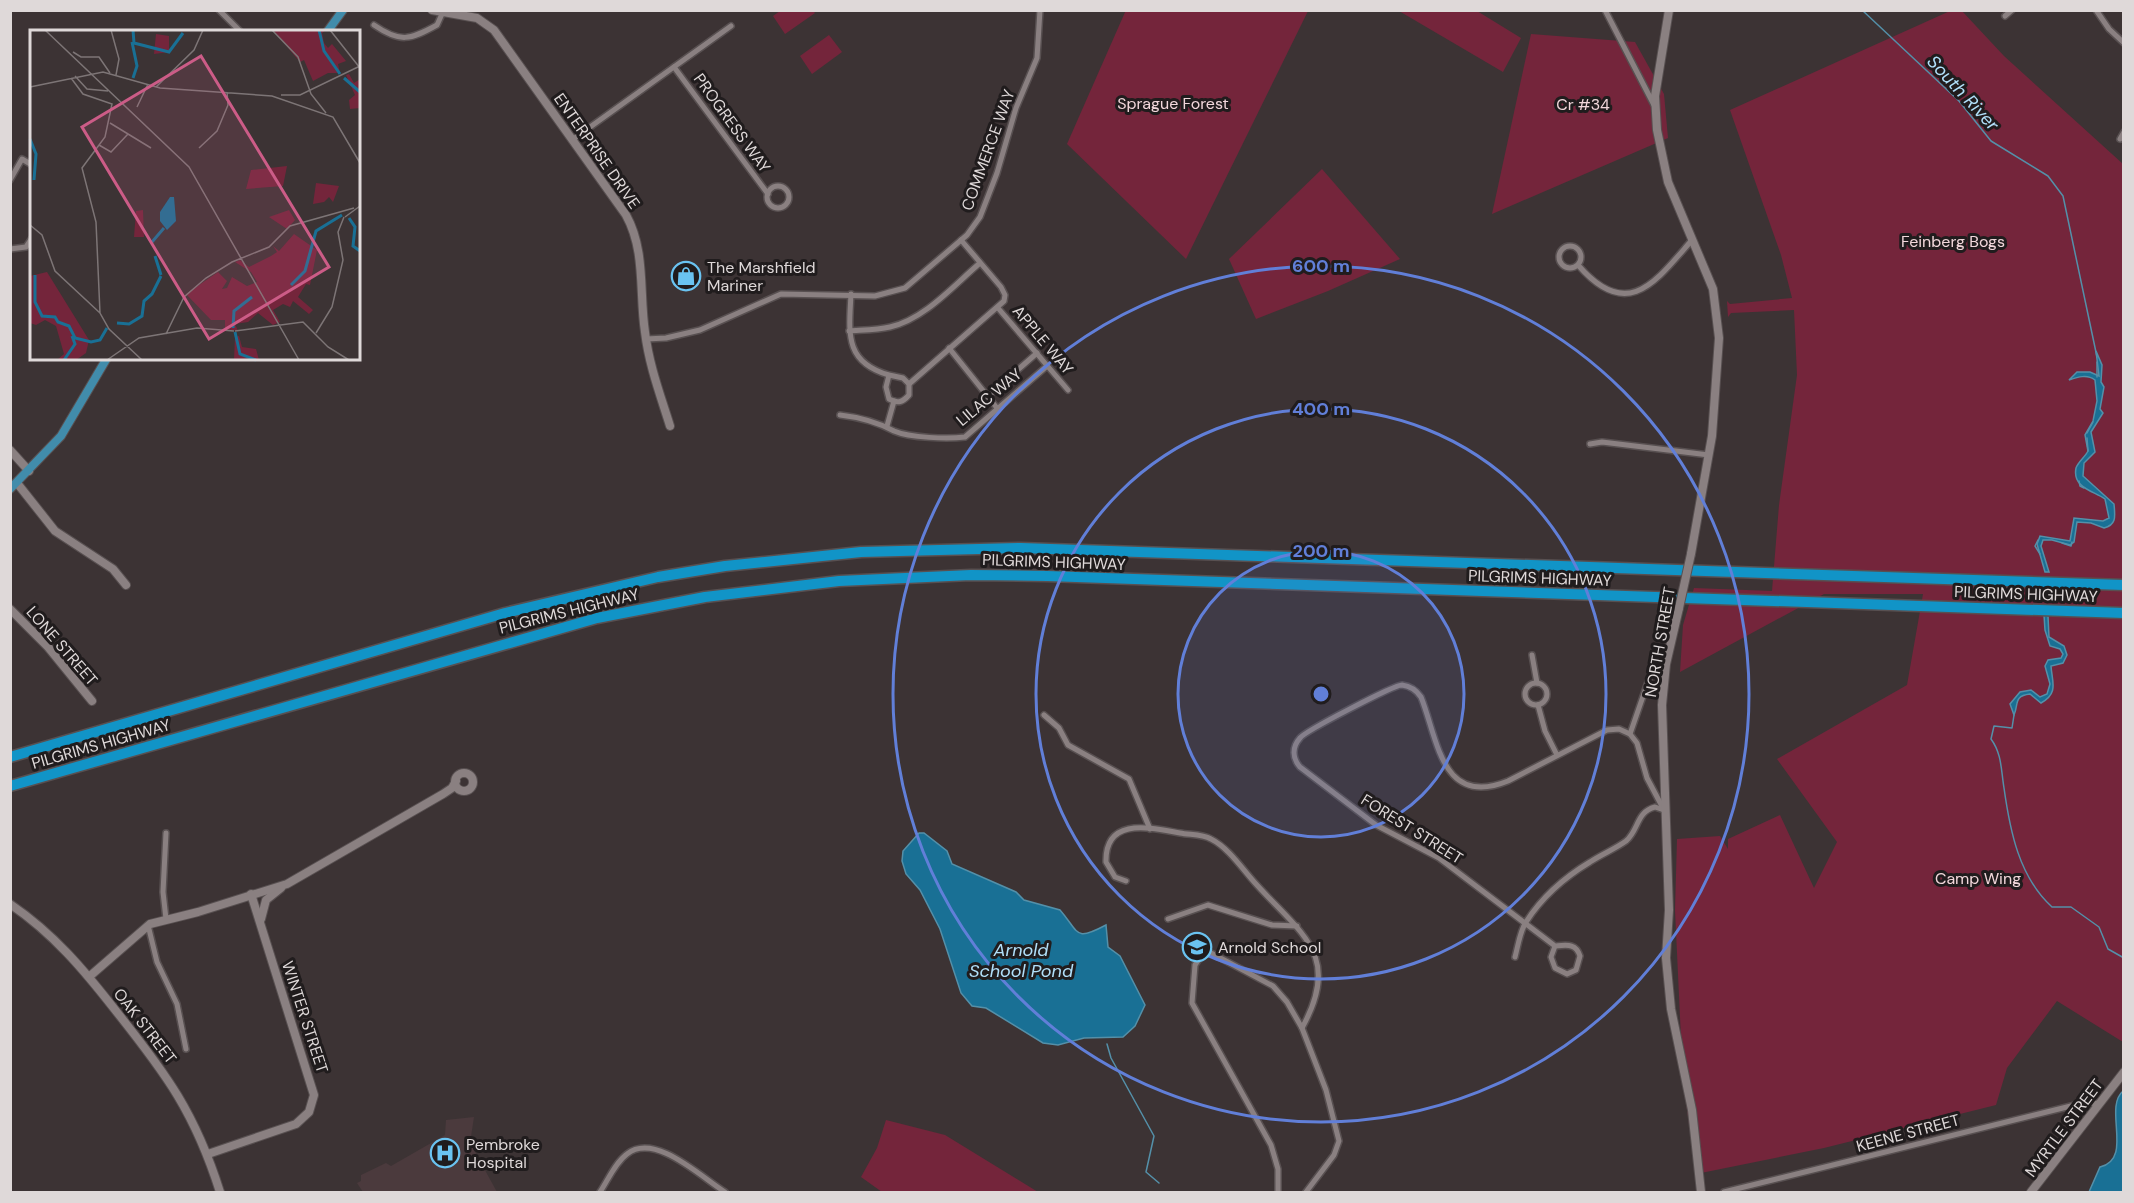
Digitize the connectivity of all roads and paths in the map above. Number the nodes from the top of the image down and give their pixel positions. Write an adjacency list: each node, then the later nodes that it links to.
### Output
1 (219, 10): 13 (street)
2 (343, 10): 14 (main road)
3 (432, 10): 9 (street, ENTERPRISE DRIVE)
4 (1040, 10): 24 (street, COMMERCE WAY)
5 (1605, 10): 17 (street)
6 (1669, 10): 17 (street, NORTH STREET)
7 (2012, 10): 10 (street)
8 (2096, 10): 15 (street)
9 (442, 14): 11 (street); 20 (street, ENTERPRISE DRIVE)
10 (2005, 16)
11 (374, 25)
12 (731, 26): 16 (street)
13 (240, 30)
14 (328, 30)
15 (2124, 43)
16 (674, 67): 20 (street); 23 (street, PROGRESS WAY)
17 (1654, 105): 25 (street, NORTH STREET)
18 (2124, 132): 19 (street)
19 (2120, 139)
20 (572, 140): 33 (street, ENTERPRISE DRIVE)
21 (30, 164): 22 (street)
22 (10, 180)
23 (768, 194): 23 (street, PROGRESS WAY)
24 (960, 240): 28 (street); 30 (street, COMMERCE WAY)
25 (1692, 240): 29 (street); 49 (street, NORTH STREET)
26 (30, 241): 27 (street)
27 (10, 249)
28 (980, 263): 31 (street); 32 (street)
29 (1578, 265): 29 (street)
30 (851, 294): 32 (street); 33 (street, COMMERCE WAY)
31 (998, 308): 34 (street); 35 (street, APPLE WAY)
32 (849, 331): 38 (street)
33 (646, 339): 45 (street, ENTERPRISE DRIVE)
34 (949, 348): 39 (street); 41 (street)
35 (1036, 353): 37 (street, APPLE WAY); 41 (street)
36 (106, 360): 50 (main road)
37 (1047, 366): 40 (street, APPLE WAY); 43 (street, LILAC WAY)
38 (889, 375): 39 (street); 42 (street)
39 (909, 384): 42 (street)
40 (1068, 390)
41 (988, 396): 43 (street)
42 (894, 401): 46 (street)
43 (997, 408): 46 (street, LILAC WAY)
44 (840, 415): 46 (street, LILAC WAY)
45 (670, 426)
46 (887, 426)
47 (1590, 444): 49 (street)
48 (10, 450): 50 (street)
49 (1709, 455): 69 (street, NORTH STREET, bridge)
50 (29, 471): 51 (main road)
51 (14, 486): 52 (street)
52 (126, 585)
53 (2124, 585): 64 (highway, PILGRIMS HIGHWAY)
54 (10, 609): 59 (street, LONE STREET)
55 (2124, 613): 66 (highway, PILGRIMS HIGHWAY)
56 (1532, 655): 58 (street)
57 (1649, 680): 62 (street)
58 (1537, 683): 60 (street); 60 (street)
59 (92, 701)
60 (1538, 705): 63 (street)
61 (1044, 715): 70 (street)
62 (1630, 734): 63 (street, FOREST STREET); 69 (street)
63 (1557, 755): 79 (street, FOREST STREET)
64 (10, 757)
65 (456, 781): 67 (street); 67 (street); 68 (street)
66 (10, 786)
67 (462, 790): 68 (street)
68 (442, 794): 73 (street)
69 (1664, 810): 79 (street); 96 (street, NORTH STREET)
70 (1150, 829): 72 (street); 81 (street)
71 (166, 833): 76 (street)
72 (1126, 881)
73 (287, 884): 74 (street); 78 (street)
74 (251, 894): 76 (street); 78 (street, WINTER STREET)
75 (10, 904): 84 (street, OAK STREET)
76 (166, 919): 80 (street)
77 (1168, 919): 81 (street)
78 (261, 920): 90 (street, WINTER STREET)
79 (1525, 923): 82 (street, FOREST STREET); 83 (street)
80 (147, 925): 84 (street); 86 (street)
81 (1297, 926): 85 (street)
82 (1555, 946): 82 (street, FOREST STREET)
83 (1515, 957)
84 (90, 976): 90 (street, OAK STREET)
85 (1302, 1028): 94 (street); 95 (street)
86 (186, 1049)
87 (2124, 1072): 88 (street, MYRTLE STREET)
88 (2120, 1081): 89 (street, MYRTLE STREET)
89 (2100, 1103): 97 (street, KEENE STREET); 98 (street, MYRTLE STREET)
90 (208, 1154): 91 (street, OAK STREET)
91 (220, 1192)
92 (600, 1192): 93 (street)
93 (725, 1192)
94 (1278, 1192)
95 (1306, 1192)
96 (1701, 1192)
97 (1724, 1192)
98 (2031, 1192)

